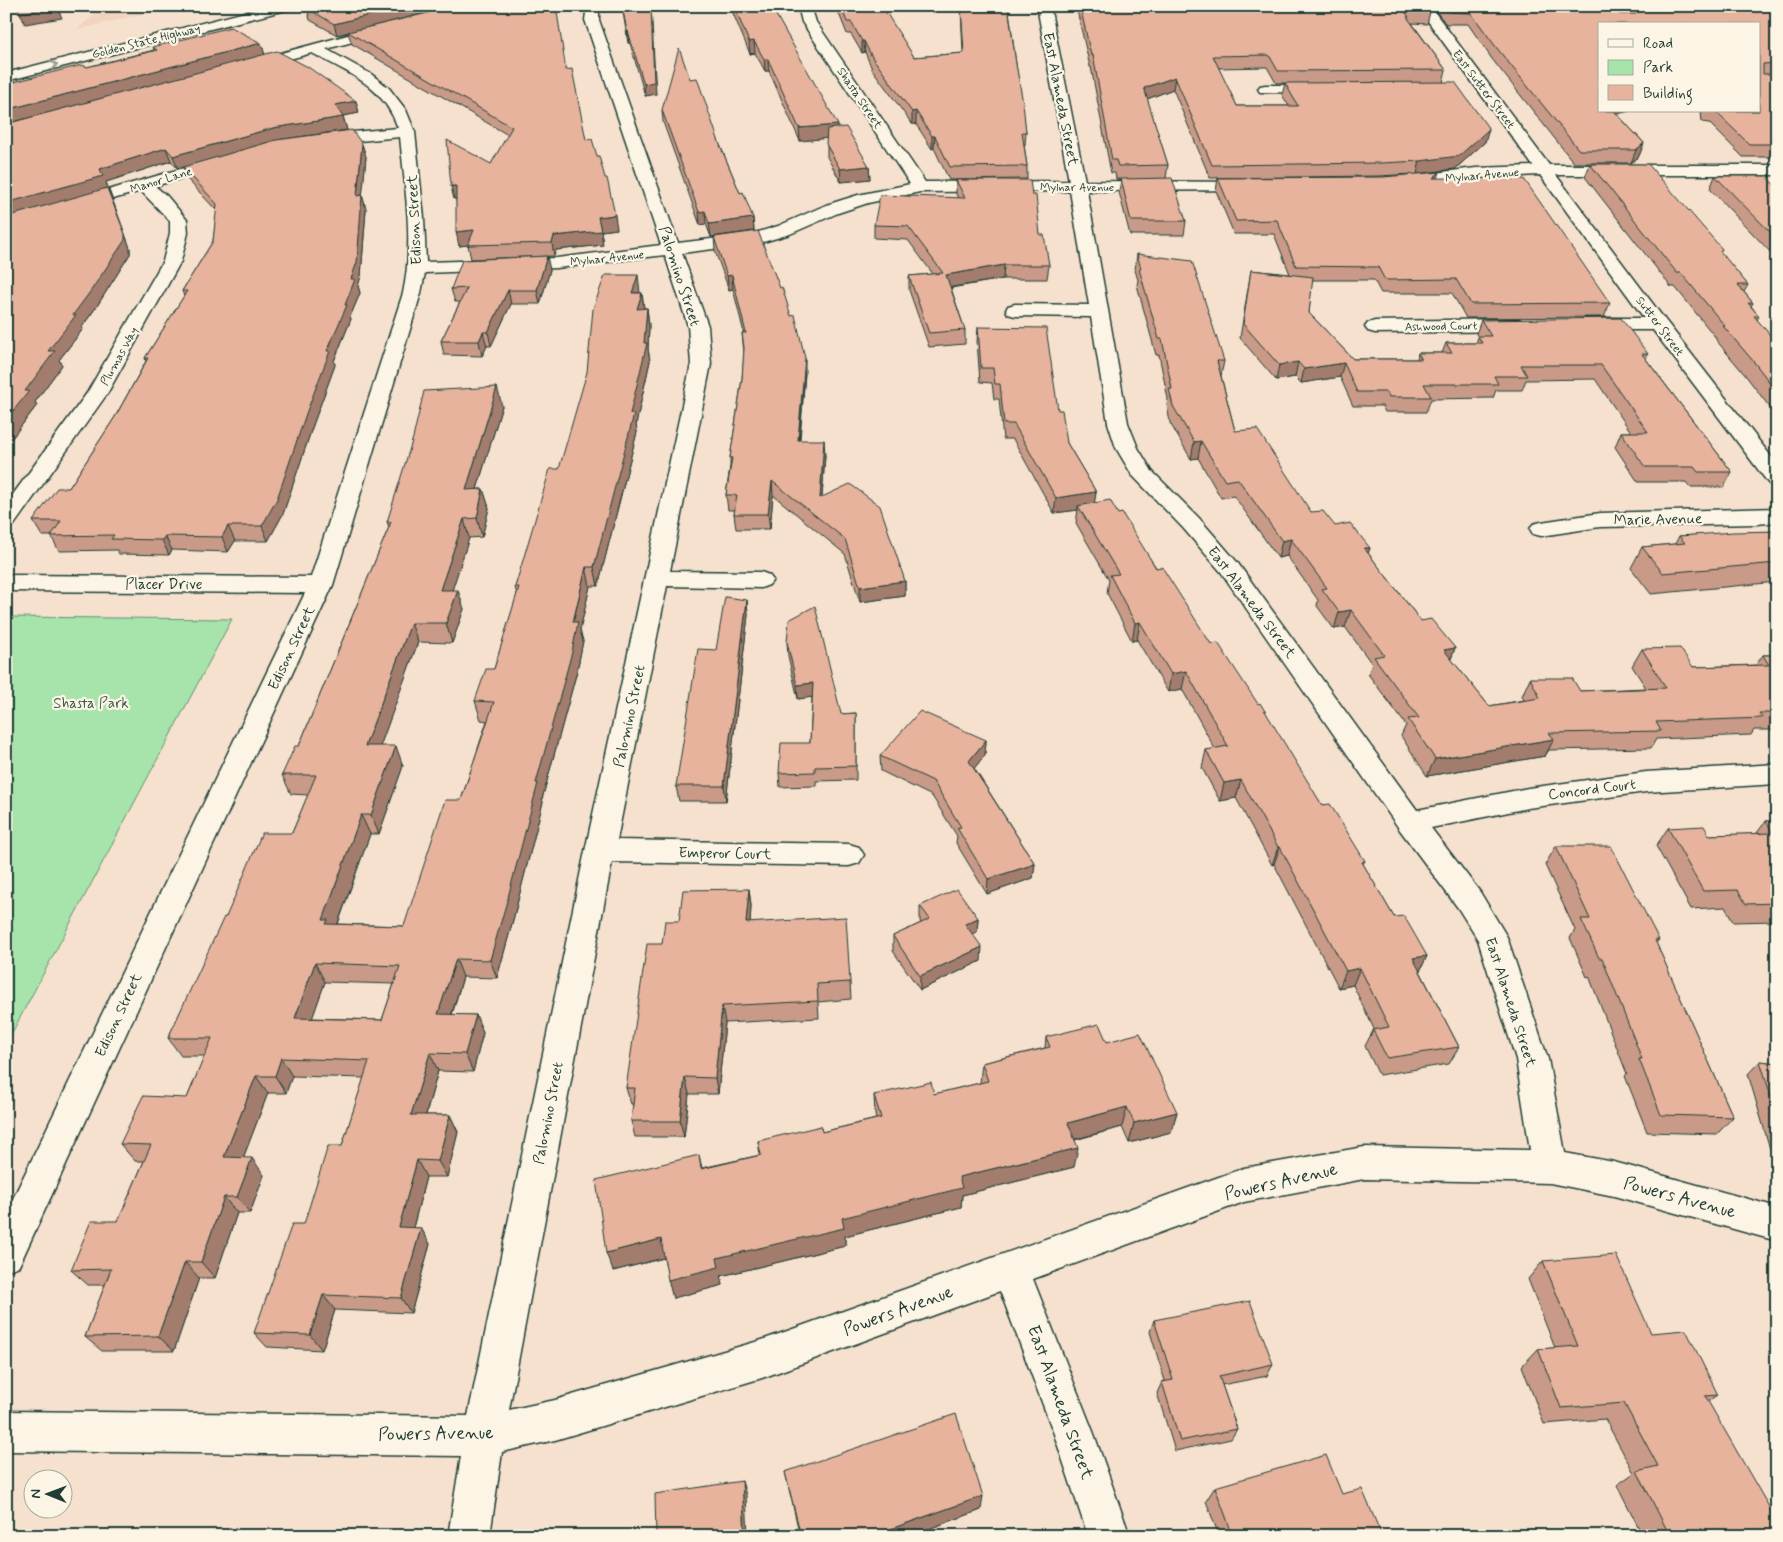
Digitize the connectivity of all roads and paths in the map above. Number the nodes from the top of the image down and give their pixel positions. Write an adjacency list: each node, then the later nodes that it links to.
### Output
1 (286, 6): 10 (main road, Golden State Highway, one-way to 1)
2 (593, 6): 26 (main road, Palomino Street)
3 (804, 6): 23 (main road, Shasta Street)
4 (1043, 6): 24 (main road, East Alameda Street)
5 (1423, 6): 6 (main road); 12 (main road, East Sutter Street)
6 (1413, 7)
7 (404, 24): 8 (main road)
8 (314, 48): 9 (main road); 15 (main road, Edison Street)
9 (237, 69)
10 (6, 76)
11 (1462, 88): 12 (main road)
12 (1482, 88): 18 (main road, East Sutter Street)
13 (1265, 89): 14 (main road)
14 (1334, 89)
15 (407, 132): 16 (main road); 27 (main road, Edison Street)
16 (307, 142)
17 (238, 156): 21 (main road, Manor Lane)
18 (1546, 170): 19 (main road, Mylnar Avenue); 20 (main road, Mylnar Avenue); 30 (main road, Sutter Street)
19 (1777, 170)
20 (1388, 183)
21 (144, 185): 25 (main road, Manor Lane); 36 (main road, Plumas Way)
22 (1272, 185): 24 (main road, Mylnar Avenue)
23 (920, 187): 24 (main road, Mylnar Avenue); 26 (main road, Mylnar Avenue)
24 (1078, 187): 29 (main road, East Alameda Street)
25 (6, 225)
26 (672, 250): 27 (main road, Mylnar Avenue); 38 (main road, Palomino Street)
27 (417, 268): 41 (main road, Edison Street)
28 (1015, 310): 29 (main road)
29 (1098, 311): 43 (main road, East Alameda Street)
30 (1658, 324): 32 (main road); 34 (main road, Sutter Street)
31 (1531, 325): 33 (main road, Ashwood Court)
32 (1570, 325)
33 (1375, 327)
34 (1777, 479)
35 (1777, 515): 37 (main road, Marie Avenue)
36 (6, 520)
37 (1541, 529)
38 (658, 578): 39 (main road); 44 (main road, Palomino Street)
39 (761, 580)
40 (6, 583): 41 (main road, Placer Drive)
41 (321, 584): 48 (main road, Edison Street)
42 (1777, 774): 43 (main road, Concord Court)
43 (1410, 822): 46 (main road, East Alameda Street)
44 (600, 851): 45 (main road, Emperor Court); 51 (main road, Palomino Street)
45 (849, 855)
46 (1550, 1167): 47 (main road, Powers Avenue); 49 (main road, Powers Avenue)
47 (1777, 1224)
48 (6, 1253)
49 (1011, 1270): 51 (main road, Powers Avenue); 53 (main road, East Alameda Street)
50 (6, 1430): 51 (main road, Powers Avenue)
51 (484, 1436): 52 (main road, Palomino Street)
52 (469, 1536)
53 (1109, 1536)

